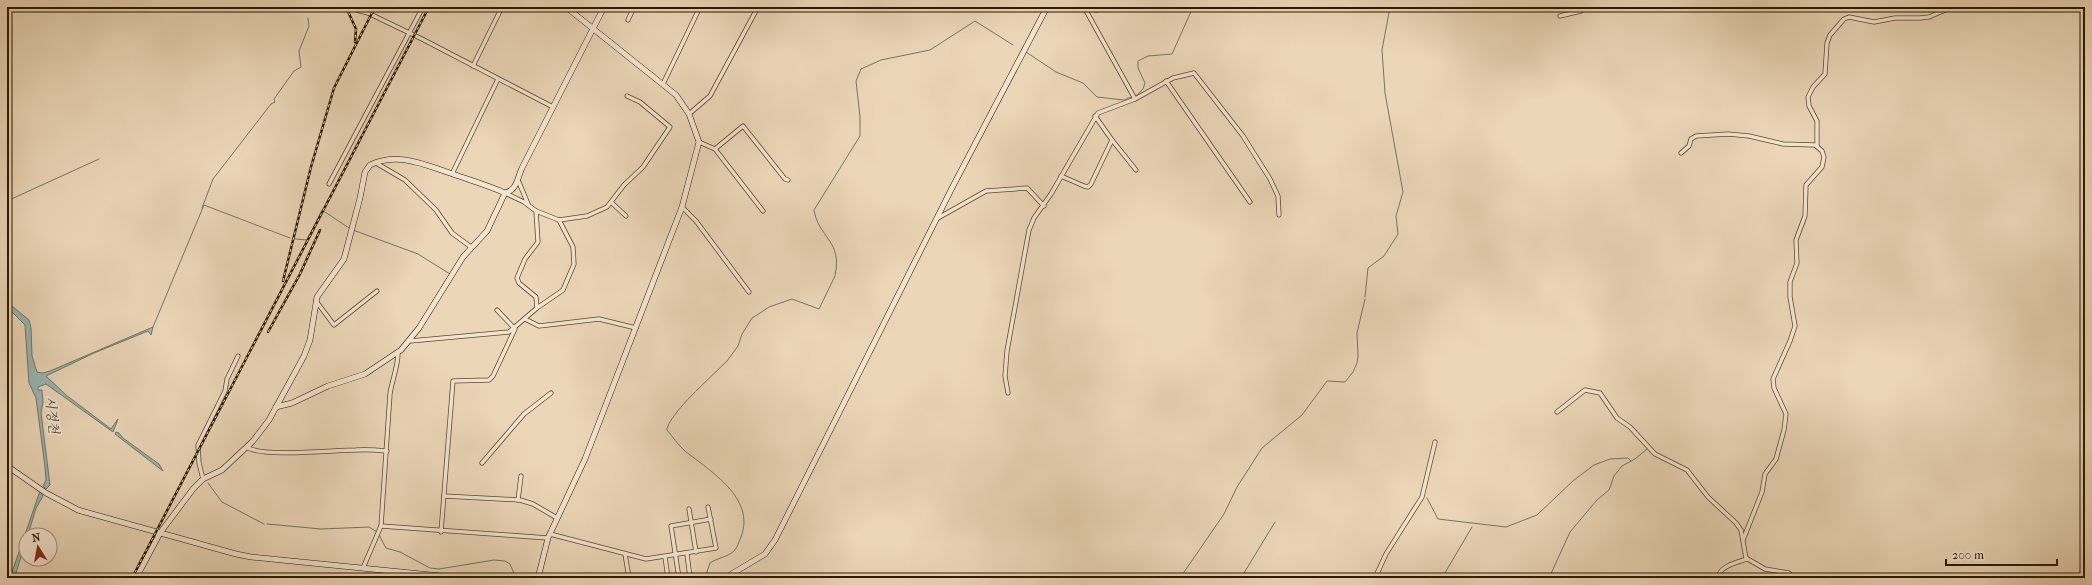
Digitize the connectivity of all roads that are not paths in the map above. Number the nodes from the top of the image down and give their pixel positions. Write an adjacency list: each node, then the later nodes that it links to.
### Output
1 (345, 7): 16 (street)
2 (371, 7): 16 (street)
3 (423, 7): 20 (street)
4 (502, 7): 21 (street)
5 (566, 7): 19 (street)
6 (604, 7): 19 (street)
7 (634, 7): 18 (street)
8 (700, 7): 24 (street)
9 (758, 7): 28 (street)
10 (1047, 7): 52 (street)
11 (1084, 7): 12 (street); 26 (street)
12 (1118, 7)
13 (1585, 7): 17 (street)
14 (1953, 7): 15 (street); 32 (street)
15 (2004, 7)
16 (368, 13): 20 (street)
17 (1560, 16)
18 (628, 20)
19 (593, 28): 24 (street); 27 (street)
20 (409, 34): 21 (street); 41 (street)
21 (473, 66): 22 (street)
22 (498, 79): 27 (street); 37 (street)
23 (1166, 81): 26 (street); 43 (street); 50 (street)
24 (663, 84): 28 (street)
25 (627, 96): 44 (street)
26 (1135, 99): 29 (street)
27 (553, 107): 39 (street)
28 (689, 114): 31 (street)
29 (1095, 116): 30 (street); 38 (street)
30 (1112, 140): 36 (street); 38 (street)
31 (699, 142): 33 (street); 47 (street)
32 (1817, 146): 34 (street); 88 (street)
33 (715, 149): 40 (street); 49 (street)
34 (1681, 153)
35 (375, 162): 37 (street); 54 (street); 57 (street)
36 (1136, 170)
37 (452, 174): 42 (street)
38 (1061, 176): 46 (street)
39 (518, 178): 42 (street); 45 (street)
40 (788, 180)
41 (329, 184)
42 (505, 194): 45 (street); 54 (street)
43 (1250, 202)
44 (612, 203): 51 (street); 53 (street)
45 (528, 205): 48 (street)
46 (1044, 206): 52 (street); 67 (street)
47 (682, 207): 56 (street); 61 (street)
48 (536, 211): 53 (street); 58 (street)
49 (763, 211)
50 (1279, 215)
51 (626, 216)
52 (938, 218): 103 (street)
53 (559, 220): 58 (street)
54 (471, 247): 63 (street)
55 (377, 291): 57 (street)
56 (749, 292)
57 (316, 300): 68 (street)
58 (537, 308): 60 (street)
59 (497, 310): 62 (street)
60 (525, 319): 61 (street); 62 (street)
61 (636, 328): 81 (street)
62 (515, 329): 63 (street); 77 (street)
63 (410, 340): 64 (street)
64 (398, 353): 68 (street); 72 (street)
65 (238, 356): 76 (street)
66 (551, 393): 73 (street)
67 (1008, 393)
68 (276, 407): 71 (street)
69 (1557, 412): 88 (street)
70 (1435, 442): 104 (street)
71 (247, 447): 72 (street); 76 (street)
72 (387, 451): 84 (street)
73 (482, 463)
74 (7, 466): 86 (street)
75 (521, 476): 78 (street)
76 (203, 479): 86 (street)
77 (444, 496): 78 (street); 85 (street)
78 (518, 500): 81 (street)
79 (708, 507): 82 (street)
80 (689, 509): 83 (street)
81 (557, 518): 87 (street)
82 (710, 519): 83 (street); 89 (street)
83 (691, 522): 89 (street); 93 (street)
84 (381, 526): 85 (street); 95 (street)
85 (441, 532): 87 (street)
86 (160, 533): 95 (street); 96 (street)
87 (549, 536): 90 (street); 98 (street)
88 (1743, 540): 94 (street)
89 (696, 552): 91 (street)
90 (625, 554): 92 (street); 99 (street)
91 (687, 554): 93 (street); 102 (street)
92 (666, 556): 93 (street); 100 (street)
93 (676, 556): 101 (street)
94 (1747, 559): 105 (street); 106 (street)
95 (363, 568): 97 (street)
96 (136, 578)
97 (461, 578)
98 (538, 578)
99 (629, 578)
100 (668, 578)
101 (680, 578)
102 (690, 578)
103 (725, 578)
104 (1375, 578)
105 (1718, 578)
106 (1794, 578)

